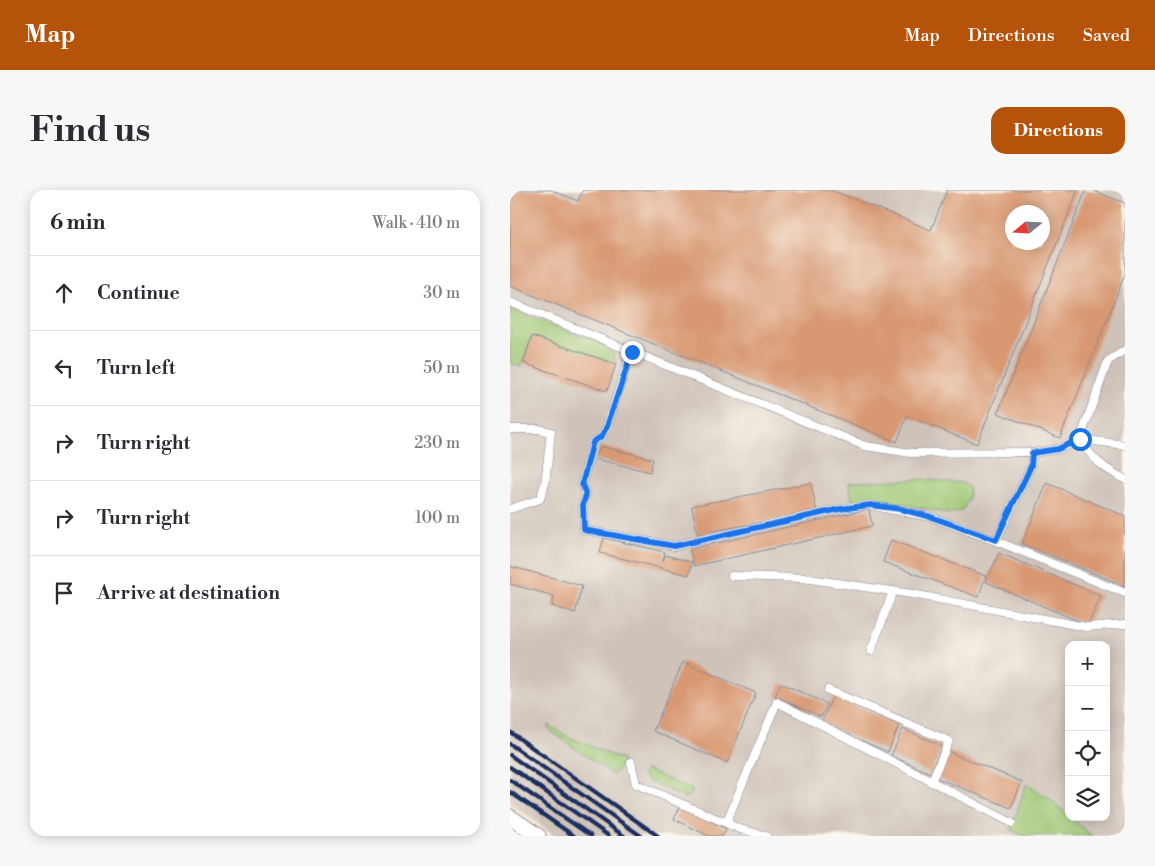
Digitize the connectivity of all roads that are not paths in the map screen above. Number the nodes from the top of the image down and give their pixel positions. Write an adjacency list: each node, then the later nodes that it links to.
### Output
1 (510, 302): 3 (lane)
2 (1125, 350): 5 (lane)
3 (632, 352): 7 (lane); 10 (lane)
4 (510, 429): 9 (lane)
5 (1080, 439): 6 (lane); 8 (lane); 10 (lane)
6 (1125, 445)
7 (1028, 452)
8 (1125, 479)
9 (510, 509)
10 (996, 540): 13 (lane)
11 (732, 576): 12 (lane)
12 (893, 591): 14 (lane); 15 (lane)
13 (1125, 593)
14 (1125, 624)
15 (871, 651)
16 (828, 690): 18 (lane)
17 (630, 762): 20 (lane)
18 (931, 782): 20 (lane); 21 (lane)
19 (510, 817): 22 (street)
20 (726, 823): 23 (lane)
21 (1012, 823)
22 (538, 836)
23 (766, 836)

